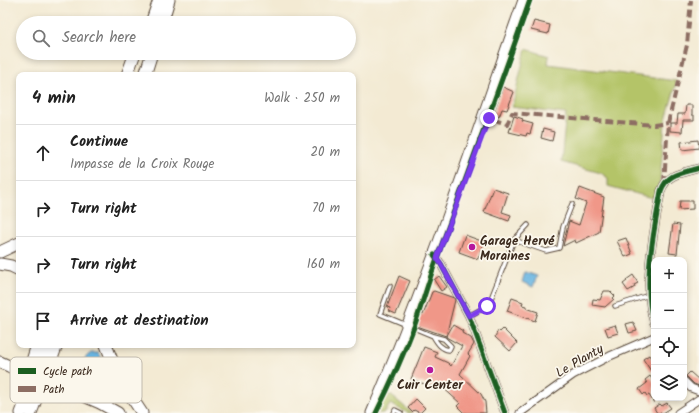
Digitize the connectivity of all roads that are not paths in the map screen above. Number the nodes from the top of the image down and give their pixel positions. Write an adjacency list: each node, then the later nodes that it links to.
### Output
1 (169, 0): 6 (highway)
2 (523, 0): 19 (main road)
3 (157, 5): 4 (highway); 5 (highway)
4 (150, 16)
5 (154, 16)
6 (164, 16)
7 (132, 60): 10 (highway)
8 (140, 60): 11 (highway)
9 (150, 60): 12 (highway)
10 (128, 72)
11 (136, 72)
12 (146, 72)
13 (699, 168): 23 (street)
14 (572, 204): 16 (lane)
15 (528, 225): 16 (lane)
16 (514, 240): 26 (lane)
17 (16, 244): 18 (highway)
18 (0, 252)
19 (433, 253): 26 (street); 27 (main road)
20 (0, 264): 21 (highway)
21 (16, 269)
22 (390, 286): 27 (lane)
23 (649, 295): 24 (lane); 25 (street)
24 (615, 306)
25 (651, 313)
26 (469, 316): 48 (street)
27 (406, 325): 28 (lane); 45 (main road)
28 (433, 336): 28 (lane)
29 (651, 338): 49 (street, Le Planty)
30 (0, 363): 31 (highway, bridge)
31 (10, 366)
32 (687, 384): 33 (street)
33 (699, 390)
34 (699, 398): 50 (street)
35 (18, 403): 40 (highway)
36 (25, 403): 41 (highway)
37 (35, 403): 42 (highway)
38 (100, 403): 43 (highway, bridge)
39 (135, 403): 44 (highway)
40 (14, 413)
41 (21, 413)
42 (31, 413)
43 (118, 413)
44 (142, 413)
45 (371, 413)
46 (394, 413): 47 (lane)
47 (400, 413)
48 (505, 413)
49 (520, 413)
50 (678, 413)

